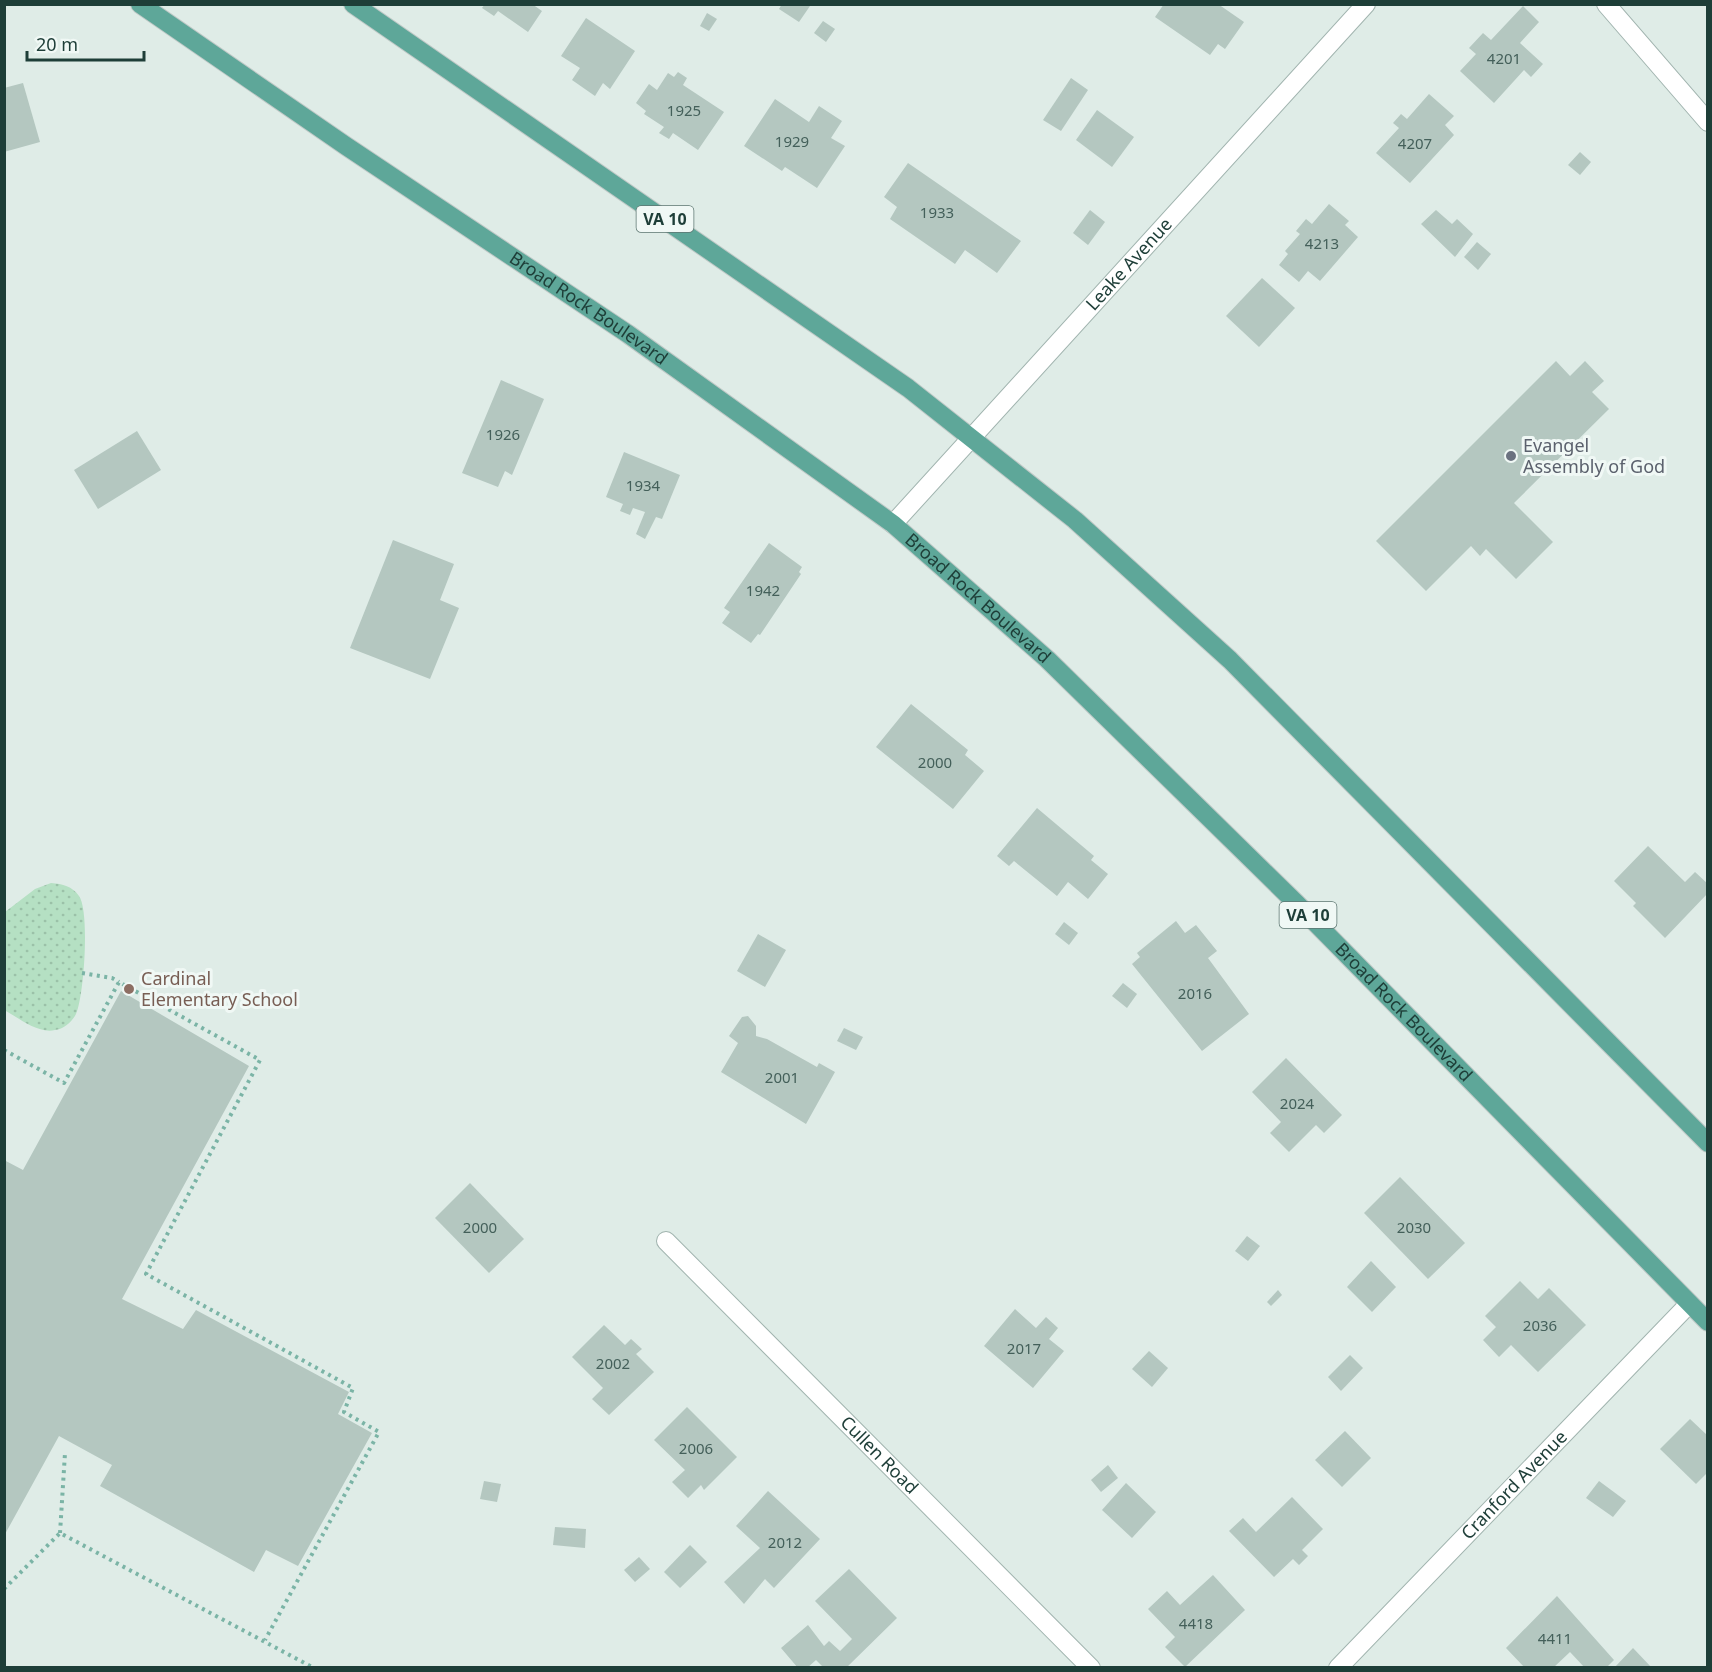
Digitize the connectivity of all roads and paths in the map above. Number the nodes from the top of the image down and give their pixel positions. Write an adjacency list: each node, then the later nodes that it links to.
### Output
1 (140, 4): 7 (main road, Broad Rock Boulevard / VA 10)
2 (353, 4): 6 (main road, VA 10)
3 (1366, 4): 6 (street, Leake Avenue)
4 (1606, 4): 5 (street)
5 (1707, 122)
6 (973, 440): 7 (street, Leake Avenue); 11 (main road, VA 10)
7 (893, 524): 13 (main road, Broad Rock Boulevard / VA 10)
8 (82, 973): 9 (path)
9 (119, 982): 10 (path); 18 (path)
10 (4, 1050)
11 (1707, 1143)
12 (666, 1241): 20 (street, Cullen Road)
13 (1689, 1304): 14 (main road, Broad Rock Boulevard / VA 10); 21 (street, Cranford Avenue)
14 (1707, 1322)
15 (64, 1453): 16 (path)
16 (60, 1533): 17 (path); 18 (path)
17 (4, 1589)
18 (265, 1640): 19 (path)
19 (314, 1668)
20 (1091, 1668)
21 (1338, 1668)

